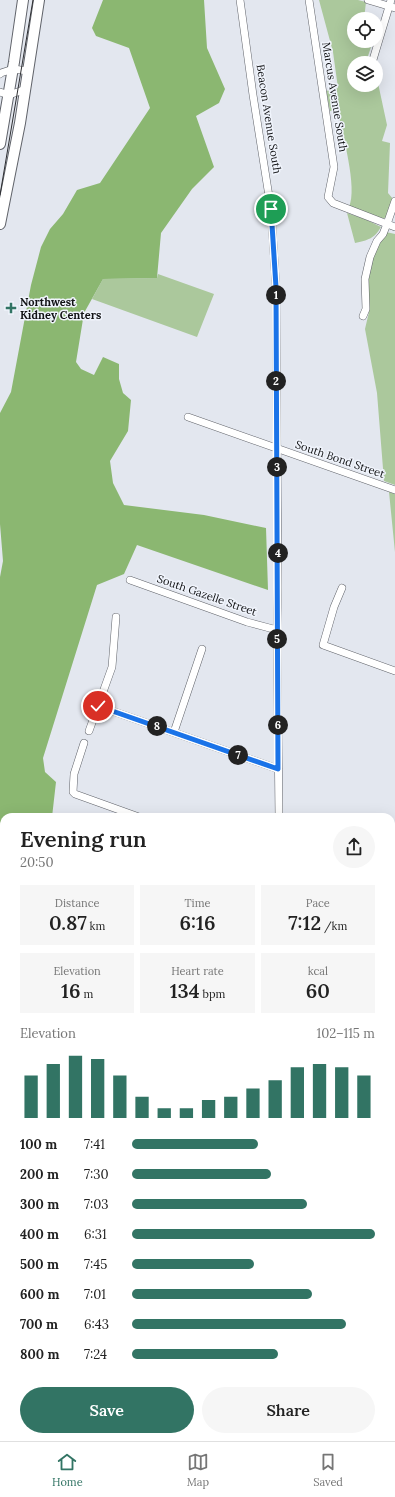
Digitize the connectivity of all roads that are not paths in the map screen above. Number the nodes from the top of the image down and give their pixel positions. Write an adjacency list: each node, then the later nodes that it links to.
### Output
1 (23, 0): 8 (main road)
2 (39, 0): 9 (main road)
3 (240, 0): 22 (street, Beacon Avenue South)
4 (309, 0): 18 (street, Marcus Avenue South)
5 (368, 0): 6 (street)
6 (392, 4): 7 (street)
7 (374, 56)
8 (13, 69): 9 (street); 10 (street); 12 (main road)
9 (28, 71): 11 (main road)
10 (0, 72)
11 (26, 89): 12 (street); 17 (main road)
12 (4, 93): 14 (main road)
13 (0, 104): 14 (main road)
14 (4, 125): 15 (main road)
15 (0, 144)
16 (395, 202): 18 (street)
17 (0, 224)
18 (387, 224): 19 (street); 20 (street)
19 (395, 227)
20 (363, 316)
21 (188, 417): 22 (street, South Bond Street)
22 (277, 449): 23 (street, South Bond Street); 27 (street, Beacon Avenue South)
23 (395, 490)
24 (130, 580): 27 (street, South Gazelle Street)
25 (342, 588): 29 (street)
26 (116, 617): 30 (street)
27 (277, 630): 34 (street, Beacon Avenue South)
28 (202, 649): 32 (street)
29 (395, 671)
30 (98, 706): 31 (street); 32 (street)
31 (89, 731)
32 (174, 732): 34 (street)
33 (84, 743): 35 (street)
34 (278, 769): 36 (street, Beacon Avenue South)
35 (127, 813)
36 (279, 813)

